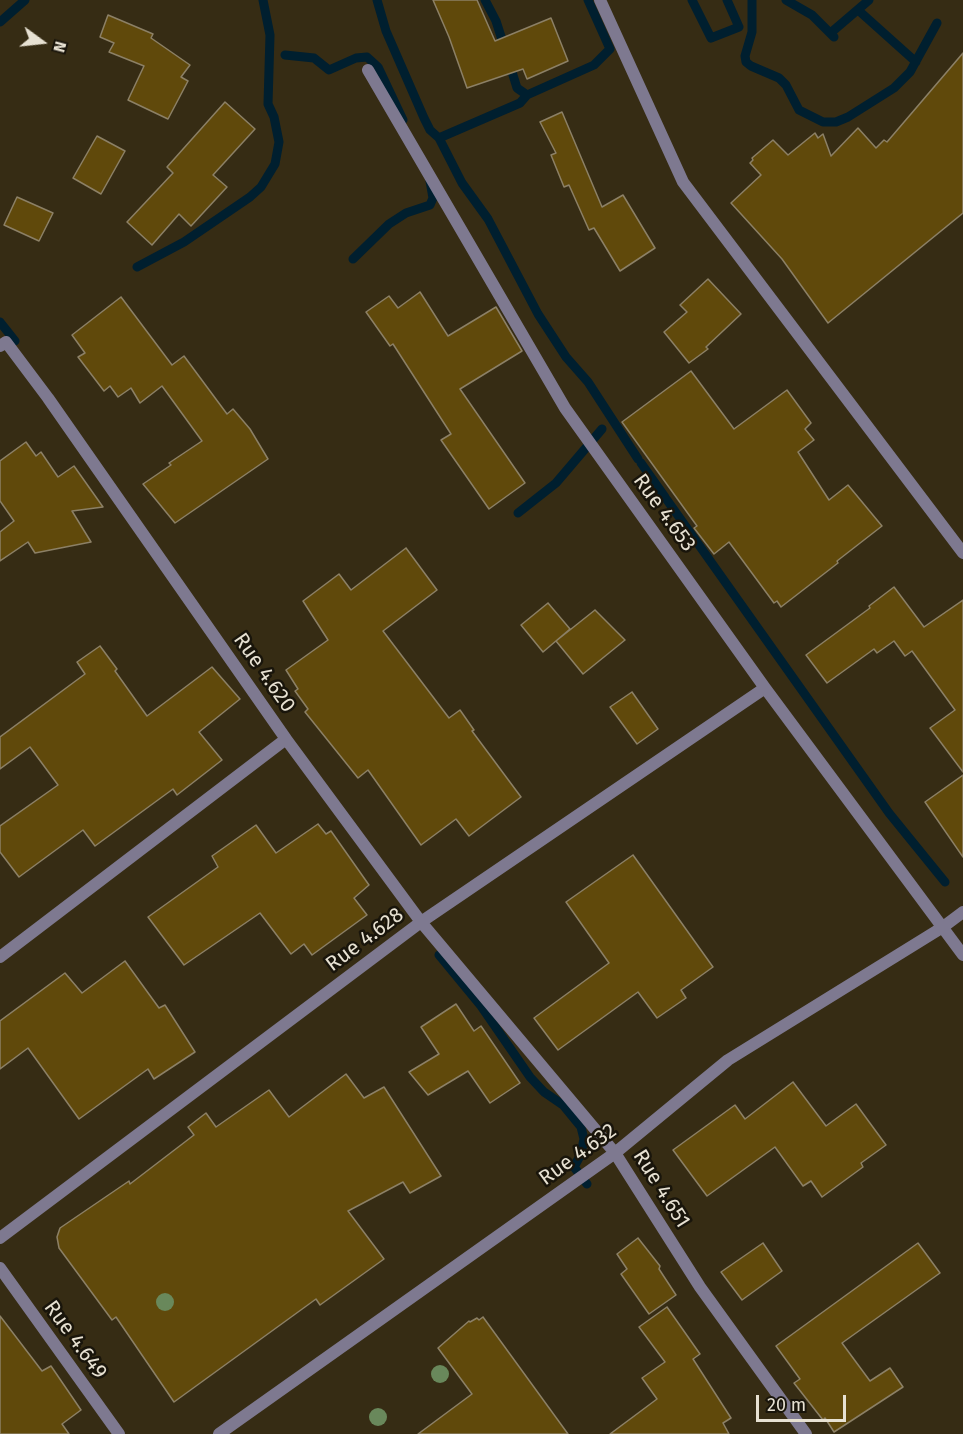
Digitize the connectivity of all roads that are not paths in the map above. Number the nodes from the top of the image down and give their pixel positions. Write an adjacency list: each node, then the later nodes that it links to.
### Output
1 (600, 0): 4 (street)
2 (368, 70): 5 (street, Rue 4.653)
3 (2, 341): 6 (street, Rue 4.620)
4 (963, 553)
5 (765, 688): 8 (street, Rue 4.628); 9 (street, Rue 4.653)
6 (286, 739): 8 (street, Rue 4.651); 11 (street, Rue 4.620)
7 (963, 912): 9 (street, Rue 4.632)
8 (421, 922): 12 (street, Rue 4.651); 13 (street, Rue 4.628)
9 (943, 927): 10 (street, Rue 4.653); 12 (street, Rue 4.632)
10 (963, 955)
11 (0, 957)
12 (615, 1153): 16 (street, Rue 4.632); 17 (street, Rue 4.651)
13 (0, 1238)
14 (0, 1268): 15 (street, Rue 4.649)
15 (119, 1434)
16 (219, 1434)
17 (806, 1434)

